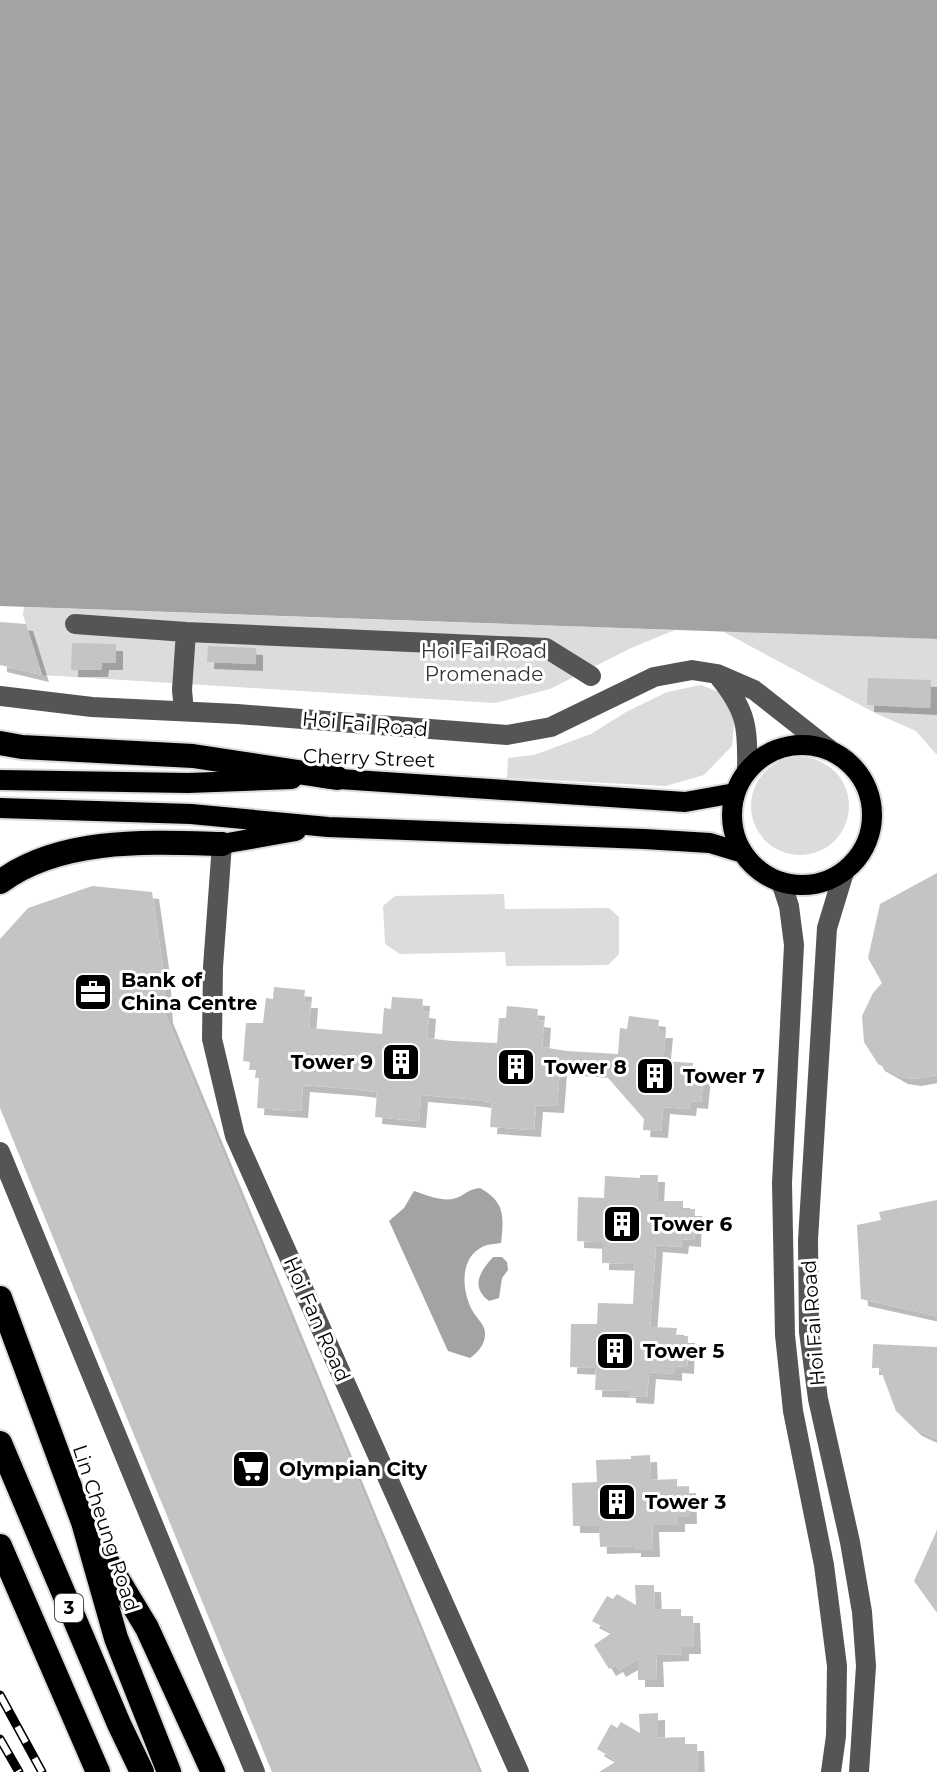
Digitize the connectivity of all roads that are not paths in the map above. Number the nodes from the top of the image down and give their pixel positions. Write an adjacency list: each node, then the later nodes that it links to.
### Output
1 (75, 624): 2 (street)
2 (186, 632): 4 (street); 6 (street)
3 (717, 674): 6 (street, Hoi Fai Road); 8 (street, Hoi Fai Road); 9 (street)
4 (591, 676)
5 (0, 696): 6 (street, Hoi Fai Road)
6 (184, 711)
7 (0, 743): 10 (highway)
8 (829, 749): 9 (main road); 17 (main road)
9 (747, 770): 12 (main road)
10 (337, 778): 11 (main road, Cherry Street); 12 (main road, Cherry Street)
11 (0, 780)
12 (735, 793): 16 (main road)
13 (0, 808): 14 (main road)
14 (328, 827): 15 (main road); 16 (main road)
15 (222, 844): 18 (highway); 30 (street, Hoi Fan Road)
16 (743, 853): 19 (main road)
17 (844, 872): 19 (main road); 32 (street, Hoi Fai Road)
18 (0, 882)
19 (781, 882): 31 (street, Hoi Fai Road)
20 (0, 1154): 29 (street)
21 (0, 1298): 23 (highway, Lin Cheung Road)
22 (0, 1443): 26 (highway, 3)
23 (83, 1522): 27 (highway, Lin Cheung Road); 28 (highway)
24 (0, 1546): 25 (highway, 3)
25 (98, 1772)
26 (142, 1772)
27 (169, 1772)
28 (213, 1772)
29 (255, 1772)
30 (519, 1772)
31 (831, 1772)
32 (859, 1772)

